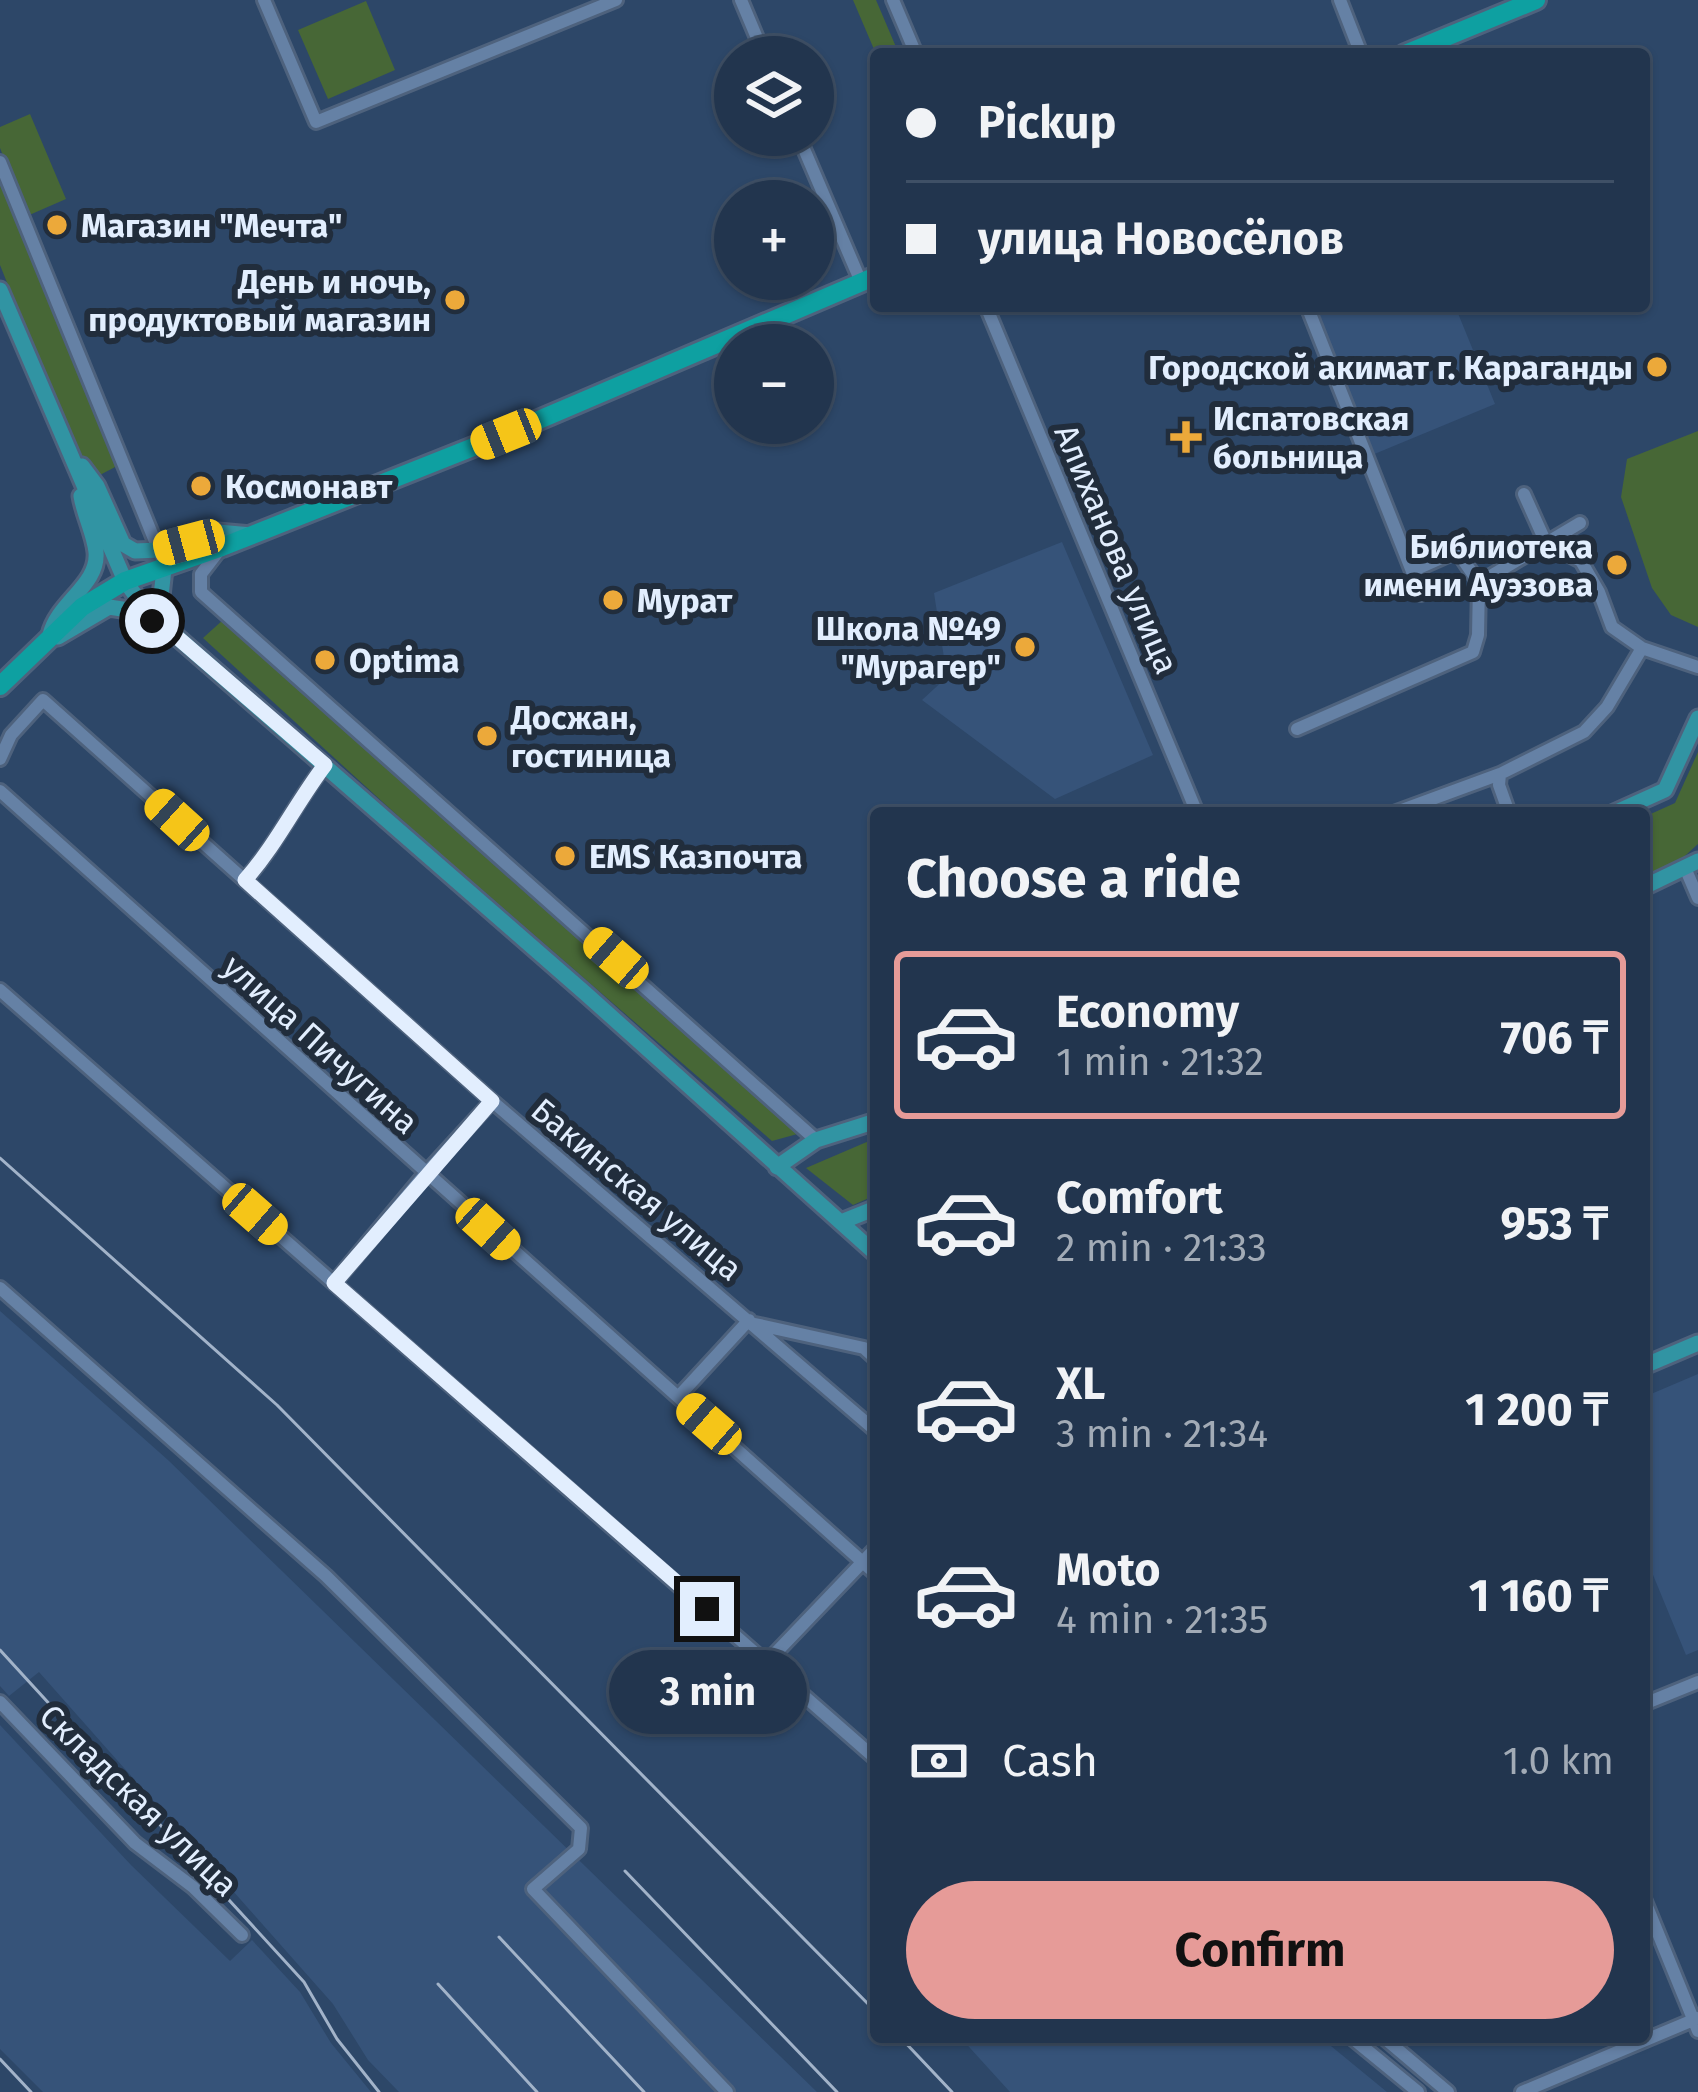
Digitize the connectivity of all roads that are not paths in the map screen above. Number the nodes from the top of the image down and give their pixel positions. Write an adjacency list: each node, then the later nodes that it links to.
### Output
1 (264, 0): 2 (street)
2 (616, 0)
3 (741, 0): 7 (street)
4 (893, 0): 8 (street)
5 (1340, 0): 9 (street)
6 (1536, 0): 10 (highway)
7 (756, 36)
8 (913, 48)
9 (1359, 48)
10 (1420, 48)
11 (808, 156): 13 (street)
12 (0, 162): 24 (street)
13 (868, 279): 21 (highway)
14 (0, 290): 17 (main road)
15 (988, 312): 40 (street, Алиханова улица)
16 (1309, 312): 25 (street)
17 (68, 450): 18 (main road); 24 (main road)
18 (79, 475): 26 (main road); 30 (main road)
19 (1525, 494): 22 (street)
20 (1580, 523): 22 (street)
21 (252, 535): 23 (highway); 24 (main road)
22 (1546, 543): 27 (street); 31 (street)
23 (222, 547): 24 (highway); 51 (street)
24 (162, 560): 26 (highway); 29 (main road)
25 (1412, 571): 27 (street); 28 (street)
26 (125, 581): 29 (main road); 30 (highway)
27 (1479, 584): 35 (street)
28 (1421, 594)
29 (167, 628): 30 (main road); 37 (main road)
30 (45, 642): 33 (highway)
31 (1642, 648): 32 (street); 38 (street)
32 (1698, 667)
33 (0, 686)
34 (1698, 718): 43 (main road)
35 (1297, 729)
36 (0, 759): 45 (street, Бакинская улица)
37 (325, 765): 45 (street); 52 (main road)
38 (1500, 774): 41 (street); 42 (street)
39 (0, 790): 53 (street, улица Пичугина)
40 (1195, 807)
41 (1410, 807)
42 (1507, 807)
43 (1627, 807)
44 (1692, 865): 46 (main road); 47 (street)
45 (245, 880): 49 (street, Бакинская улица)
46 (1650, 884)
47 (1698, 898)
48 (0, 990): 57 (street)
49 (492, 1101): 53 (street); 59 (street, Бакинская улица)
50 (870, 1123): 51 (main road)
51 (816, 1140): 52 (main road)
52 (777, 1167): 55 (main road)
53 (425, 1174): 57 (street); 63 (street, улица Пичугина)
54 (870, 1210): 55 (main road)
55 (841, 1222): 56 (main road)
56 (870, 1249)
57 (334, 1283): 68 (street)
58 (0, 1288): 80 (street)
59 (751, 1322): 61 (street); 63 (street); 64 (street, Бакинская улица)
60 (1698, 1343): 62 (main road)
61 (870, 1354)
62 (1650, 1363)
63 (678, 1397): 66 (street, улица Пичугина)
64 (870, 1426)
65 (870, 1554): 66 (street)
66 (863, 1562): 67 (street, улица Пичугина); 68 (street)
67 (870, 1568)
68 (767, 1663): 72 (street)
69 (1698, 1682): 71 (street)
70 (0, 1702): 74 (street, Складская улица)
71 (1650, 1702)
72 (870, 1754)
73 (1650, 1913): 75 (street)
74 (242, 1935)
75 (1697, 2023): 76 (street)
76 (1650, 2042)
77 (1359, 2043): 81 (street)
78 (1390, 2043): 82 (street)
79 (1646, 2043): 83 (street)
80 (727, 2092)
81 (1418, 2092)
82 (1448, 2092)
83 (1522, 2092)

